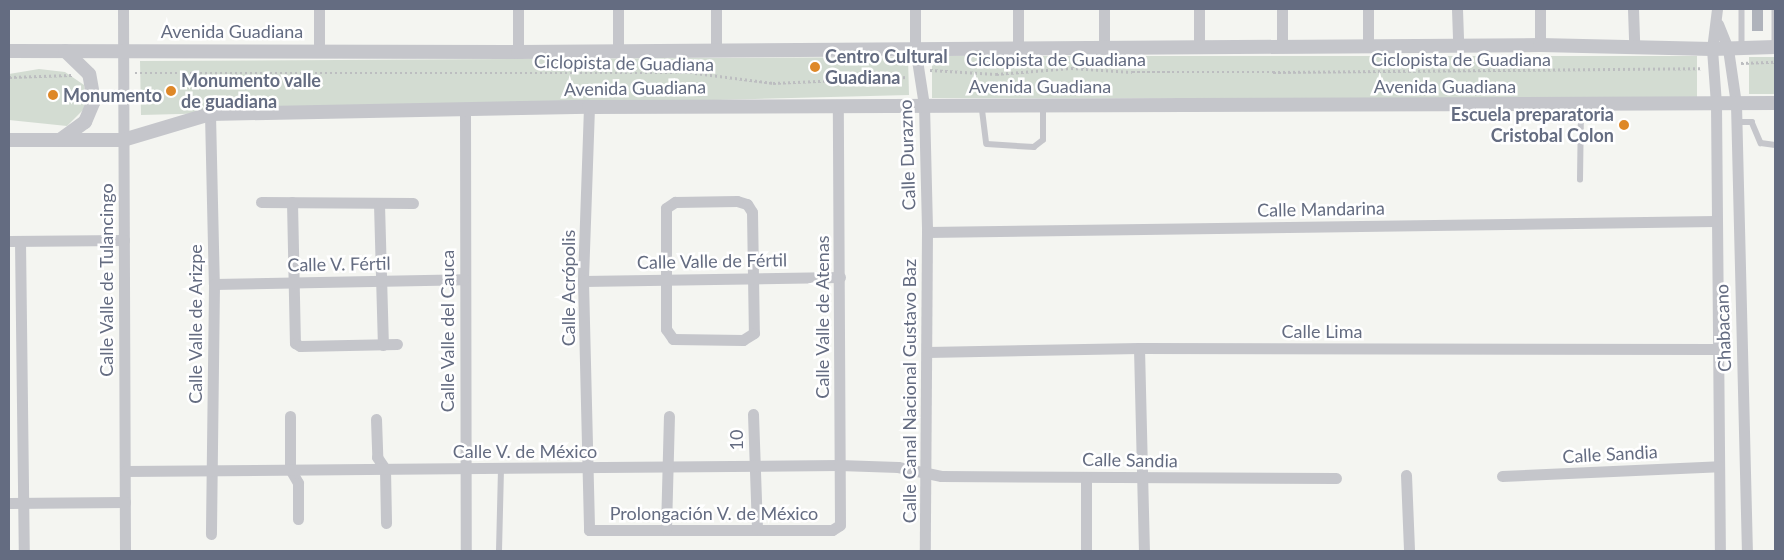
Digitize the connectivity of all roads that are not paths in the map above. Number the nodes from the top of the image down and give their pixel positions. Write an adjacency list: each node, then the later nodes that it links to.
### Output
1 (123, 9): 32 (street, Calle Valle de Tulancingo)
2 (319, 9): 33 (street)
3 (518, 9): 38 (street)
4 (618, 9): 37 (street)
5 (716, 9): 34 (street)
6 (915, 9): 25 (street, Calle Durazno)
7 (1018, 9): 28 (street)
8 (1104, 9): 29 (street)
9 (1199, 9): 22 (street)
10 (1282, 9): 23 (street)
11 (1368, 9): 24 (street)
12 (1458, 9): 20 (street)
13 (1540, 9): 19 (street)
14 (1633, 9): 21 (street)
15 (1717, 9): 18 (street)
16 (1742, 9): 26 (lane)
17 (1775, 9): 27 (lane)
18 (1718, 24): 30 (street); 31 (street, Chabacano)
19 (1540, 44): 20 (street, Avenida Guadiana); 21 (street, Avenida Guadiana)
20 (1458, 45): 24 (street, Avenida Guadiana)
21 (1634, 45): 30 (street, Avenida Guadiana)
22 (1199, 46): 23 (street, Avenida Guadiana); 29 (street, Avenida Guadiana)
23 (1282, 46): 24 (street, Avenida Guadiana)
24 (1368, 46)
25 (915, 47): 28 (street, Avenida Guadiana); 34 (street, Avenida Guadiana); 43 (street, Calle Durazno)
26 (1742, 47): 27 (street, Avenida Guadiana); 31 (street, Avenida Guadiana)
27 (1775, 47)
28 (1018, 48): 29 (street, Avenida Guadiana)
29 (1104, 48)
30 (1712, 49): 31 (street, Avenida Guadiana); 41 (street, Chabacano)
31 (1728, 49): 42 (street, Chabacano)
32 (123, 50): 33 (street, Avenida Guadiana); 36 (street, Avenida Guadiana); 53 (street, Calle Valle de Tulancingo)
33 (319, 50): 38 (street, Avenida Guadiana)
34 (716, 50): 37 (street, Avenida Guadiana)
35 (10, 51): 36 (street, Avenida Guadiana)
36 (65, 51): 52 (street)
37 (618, 51): 38 (street, Avenida Guadiana)
38 (518, 52)
39 (1775, 103): 42 (street, Avenida Guadiana)
40 (1043, 104): 44 (street, Avenida Guadiana); 46 (street, Avenida Guadiana); 46 (lane)
41 (1716, 104): 42 (street, Avenida Guadiana); 44 (street, Avenida Guadiana); 60 (street, Chabacano)
42 (1736, 104): 50 (street, Chabacano)
43 (924, 105): 45 (street, Avenida Guadiana); 46 (street, Avenida Guadiana); 61 (street, Calle Durazno)
44 (1581, 105): 55 (lane)
45 (838, 106): 47 (street, Avenida Guadiana); 64 (street, Calle Valle de Atenas)
46 (982, 106)
47 (589, 107): 48 (street, Avenida Guadiana); 69 (street, Calle Acrópolis)
48 (465, 110): 49 (street, Avenida Guadiana); 65 (street, Calle Valle del Cauca)
49 (210, 114): 53 (street, Avenida Guadiana); 71 (street, Calle Valle de Arizpe)
50 (1734, 122): 54 (lane); 117 (street, Chabacano)
51 (13, 139): 52 (street, Avenida Guadiana)
52 (60, 140): 53 (street, Avenida Guadiana)
53 (123, 140): 62 (street, Calle Valle de Tulancingo)
54 (1775, 145)
55 (1580, 180)
56 (261, 202): 57 (street)
57 (292, 202): 59 (street); 70 (street)
58 (413, 203): 59 (street)
59 (380, 204): 68 (street)
60 (1715, 221): 61 (street, Calle Mandarina); 75 (street, Chabacano)
61 (927, 232): 76 (street, Calle Canal Nacional Gustavo Baz)
62 (124, 240): 63 (street); 91 (street, Calle Valle de Tulancingo)
63 (14, 241): 100 (street)
64 (840, 277): 67 (street, Calle Valle de Fértil); 81 (street, Calle Valle de Atenas)
65 (464, 279): 68 (street, Calle V. Fértil); 84 (street, Calle Valle del Cauca)
66 (666, 279): 67 (street, Calle Valle de Fértil); 67 (street); 67 (street); 69 (street, Calle Valle de Fértil)
67 (755, 279)
68 (383, 281): 70 (street, Calle V. Fértil); 72 (street)
69 (583, 281): 88 (street, Calle Acrópolis)
70 (293, 282): 71 (street, Calle V. Fértil); 72 (street)
71 (214, 284): 89 (street, Calle Valle de Arizpe)
72 (383, 344): 73 (street)
73 (397, 344)
74 (1139, 348): 75 (street, Calle Lima); 76 (street, Calle Lima); 96 (street)
75 (1717, 349): 83 (street, Chabacano)
76 (927, 352): 92 (street, Calle Canal Nacional Gustavo Baz)
77 (753, 414): 82 (street, 10)
78 (290, 416): 90 (street)
79 (669, 416): 86 (street)
80 (376, 419): 87 (street)
81 (839, 465): 82 (street, Calle V. de México); 92 (street, Calle V. de México); 103 (street, Calle Valle de Atenas)
82 (754, 466): 86 (street, Calle V. de México); 105 (street, 10)
83 (1718, 466): 94 (street, Calle Sandia); 116 (street, Chabacano)
84 (464, 468): 85 (street, Calle V. de México); 87 (street, Calle V. de México); 110 (street, Calle Valle del Cauca)
85 (501, 468): 88 (street, Calle V. de México); 111 (lane)
86 (667, 468): 88 (street, Calle V. de México); 104 (street)
87 (385, 469): 90 (street, Calle V. de México); 102 (street)
88 (588, 469): 106 (street, Calle Acrópolis)
89 (211, 470): 90 (street, Calle V. de México); 91 (street, Calle V. de México); 107 (street, Calle Valle de Arizpe)
90 (290, 470): 101 (street)
91 (125, 471): 98 (street, Calle Valle de Tulancingo)
92 (925, 472): 95 (street, Calle Sandia); 112 (street, Calle Canal Nacional Gustavo Baz)
93 (1406, 475): 115 (street)
94 (1502, 476)
95 (1086, 477): 96 (street, Calle Sandia); 113 (street)
96 (1141, 478): 97 (street, Calle Sandia); 114 (street)
97 (1336, 478)
98 (125, 502): 100 (street); 109 (street, Calle Valle de Tulancingo)
99 (9, 503): 100 (street)
100 (24, 503): 108 (street)
101 (298, 519)
102 (386, 523)
103 (838, 527): 105 (street, Prolongación V. de México)
104 (666, 529): 105 (street, Prolongación V. de México); 106 (street, Prolongación V. de México)
105 (758, 529)
106 (589, 530)
107 (212, 534)
108 (24, 551)
109 (125, 551)
110 (466, 551)
111 (499, 551)
112 (925, 551)
113 (1086, 551)
114 (1144, 551)
115 (1409, 551)
116 (1720, 551)
117 (1747, 551)

